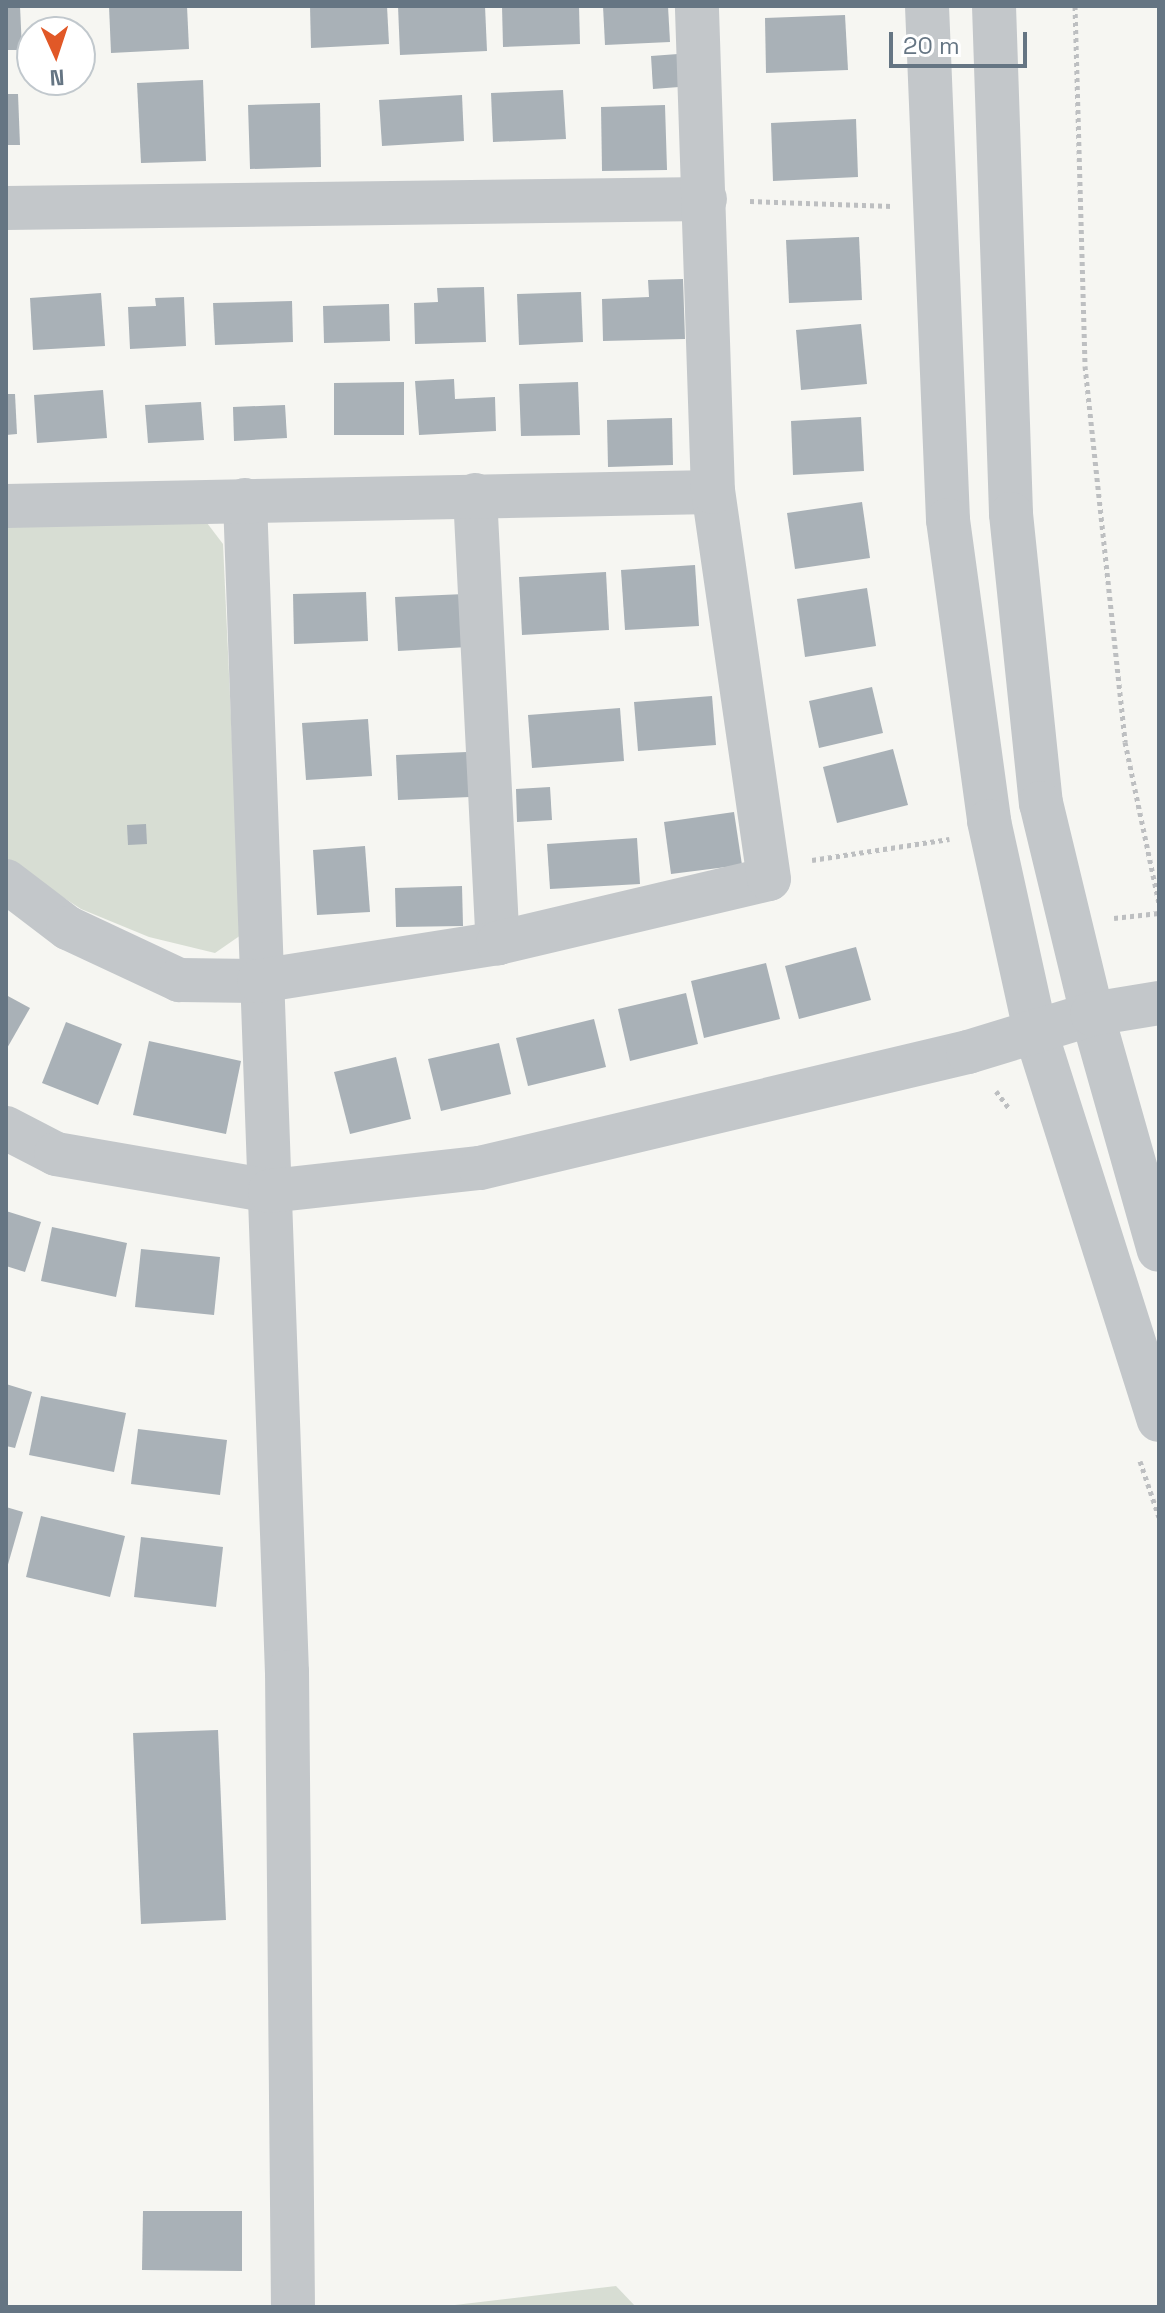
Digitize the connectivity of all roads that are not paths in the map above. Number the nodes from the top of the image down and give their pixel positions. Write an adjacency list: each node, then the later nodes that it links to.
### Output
1 (697, 6): 4 (street)
2 (927, 6): 15 (street)
3 (994, 6): 14 (street)
4 (705, 199): 5 (street); 6 (street)
5 (6, 208)
6 (713, 492): 7 (street); 11 (street)
7 (475, 495): 8 (street); 11 (street)
8 (245, 500): 9 (street); 12 (street)
9 (6, 506)
10 (6, 881): 12 (street)
11 (498, 943): 12 (street)
12 (259, 981): 17 (street)
13 (1159, 1003): 14 (street)
14 (1092, 1014): 15 (street); 18 (street)
15 (1035, 1030): 17 (street); 19 (street)
16 (6, 1128): 17 (street)
17 (270, 1191): 20 (street)
18 (1159, 1250)
19 (1159, 1420)
20 (293, 2307)

